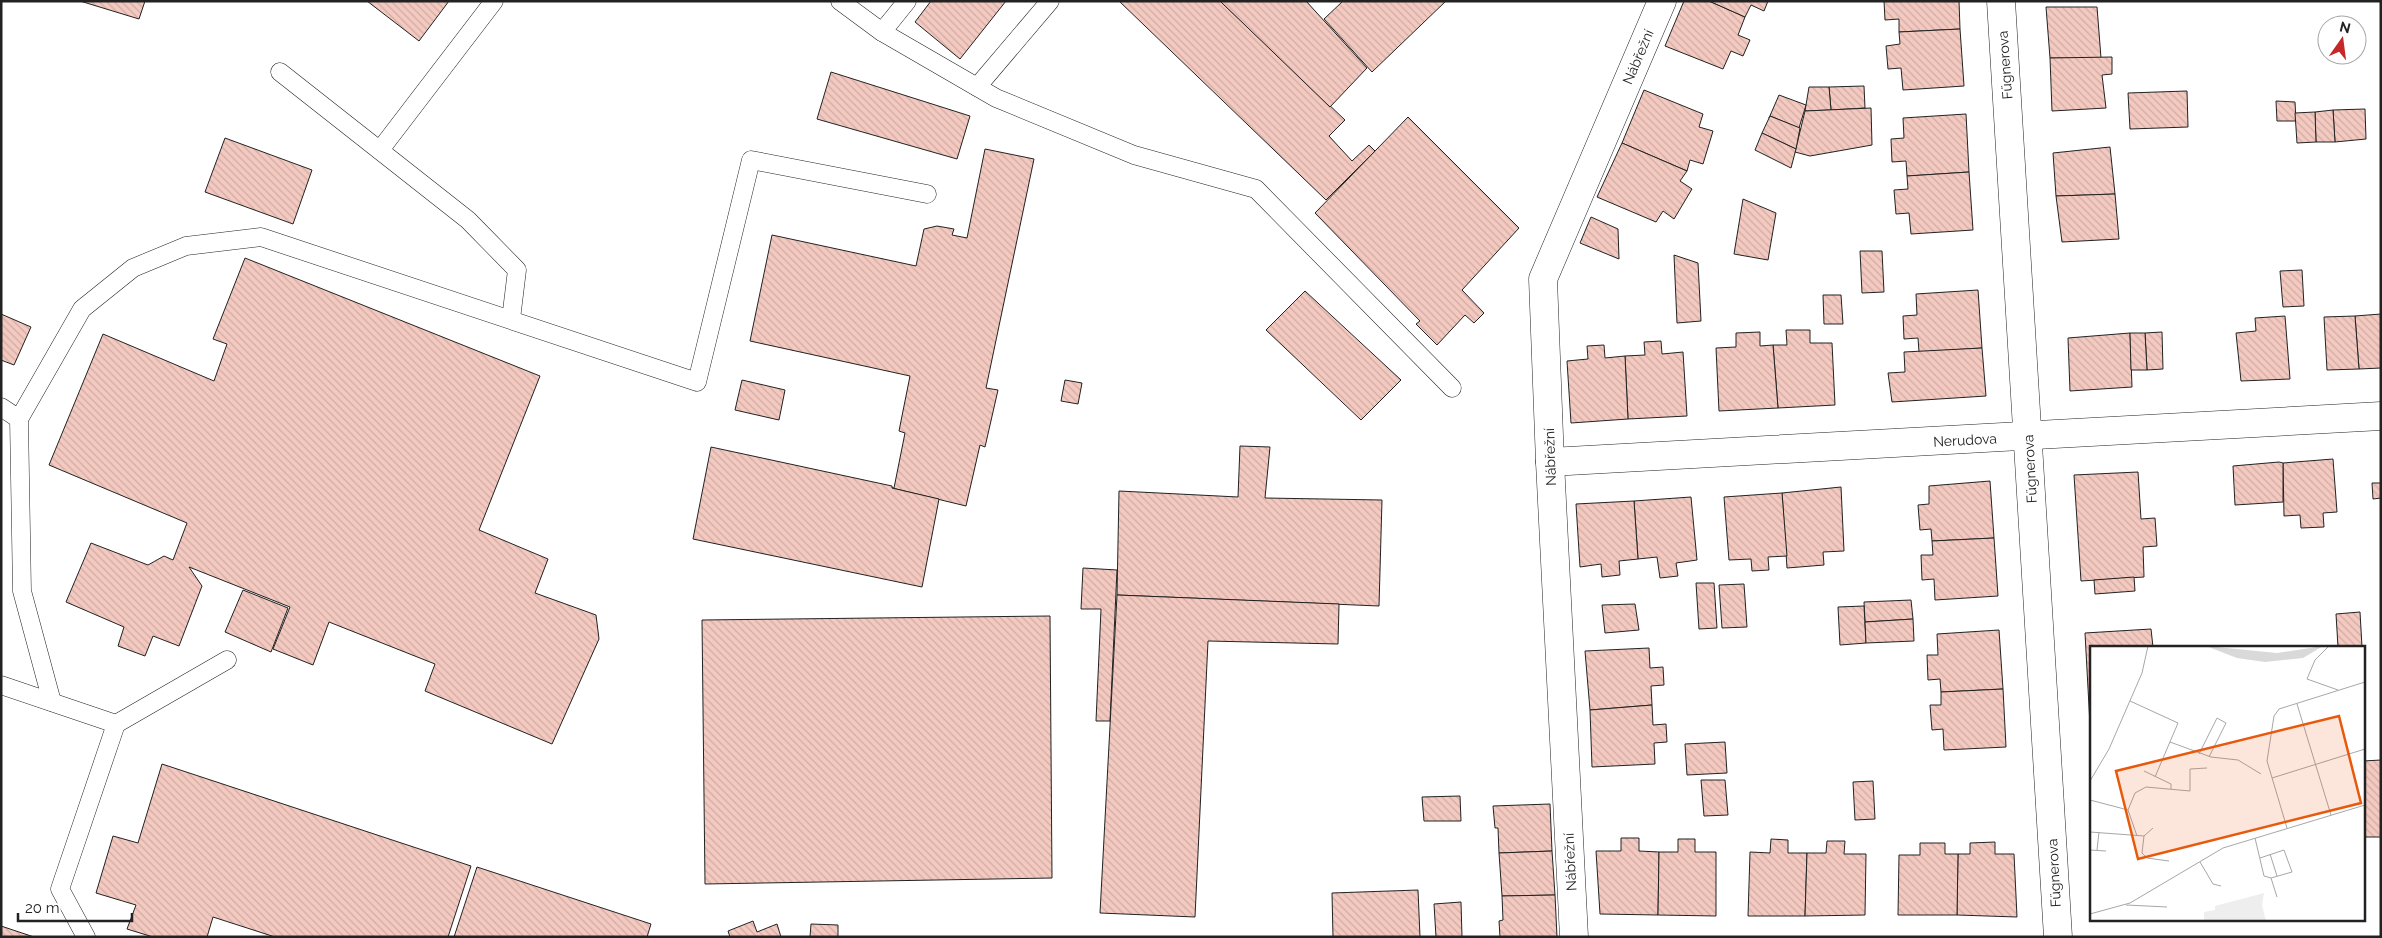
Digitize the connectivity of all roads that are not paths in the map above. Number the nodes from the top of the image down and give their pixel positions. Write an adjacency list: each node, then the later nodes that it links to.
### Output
1 (494, 1): 10 (lane)
2 (840, 1): 7 (lane)
3 (907, 1): 7 (lane)
4 (1050, 1): 9 (lane)
5 (1662, 1): 18 (street, Nábřežní)
6 (2001, 1): 17 (street, Fűgnerova)
7 (882, 32): 9 (lane)
8 (280, 72): 10 (lane)
9 (977, 87): 13 (lane)
10 (380, 150): 12 (lane)
11 (927, 194): 12 (lane)
12 (510, 319): 16 (lane)
13 (1452, 388)
14 (1, 406): 16 (lane)
15 (2381, 416): 17 (street, Nerudova)
16 (20, 419): 21 (lane)
17 (2028, 436): 18 (street, Nerudova); 25 (street, Fűgnerova)
18 (1550, 462): 24 (street, Nábřežní)
19 (227, 660): 22 (lane)
20 (1, 685): 21 (lane)
21 (52, 702): 22 (lane)
22 (116, 724): 23 (lane)
23 (86, 937)
24 (1574, 937)
25 (2058, 937)

